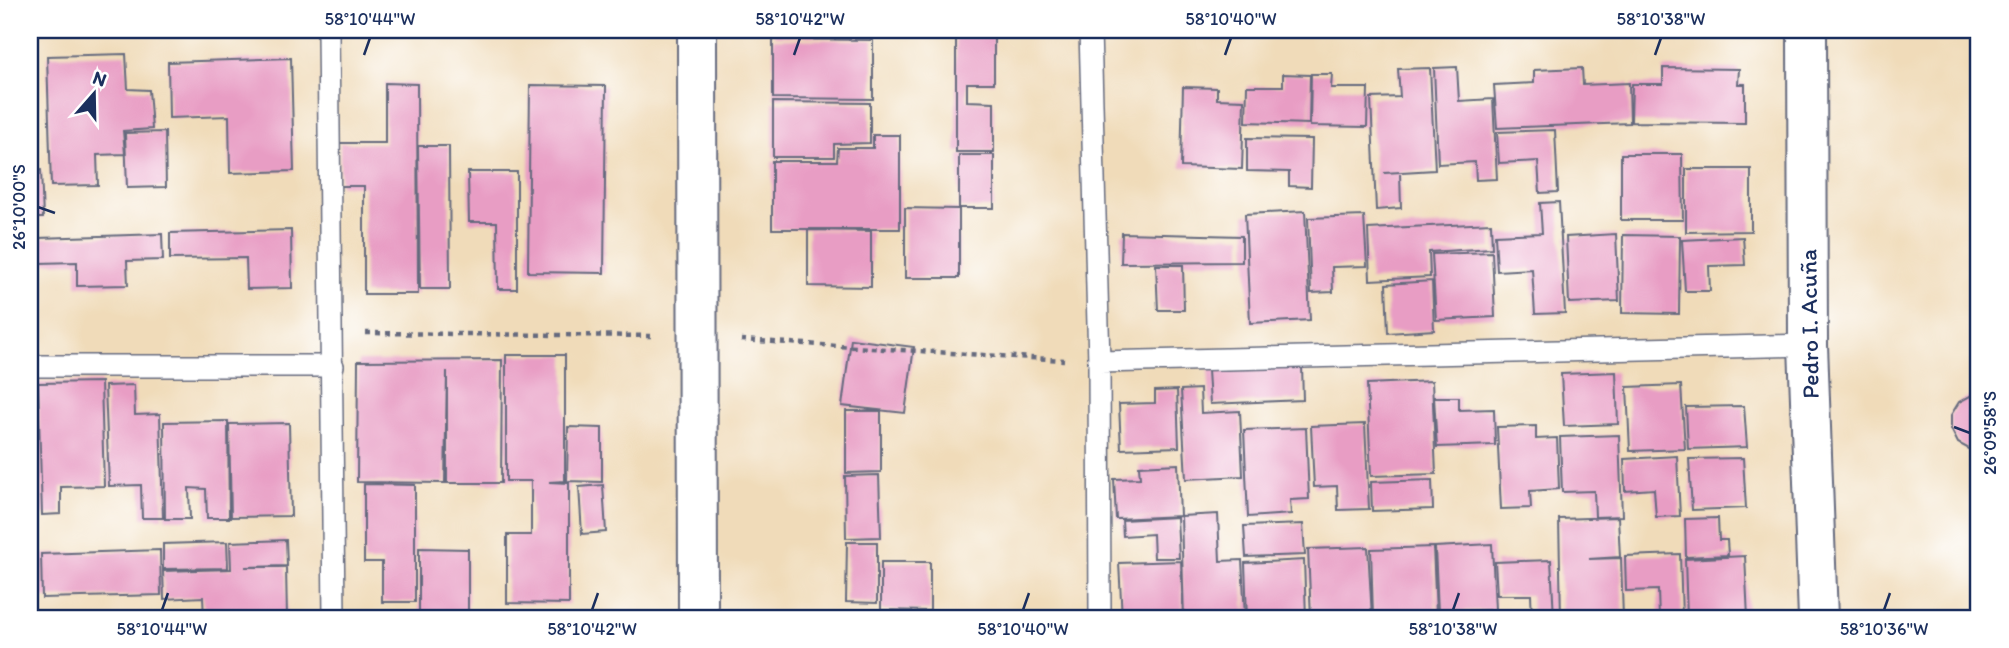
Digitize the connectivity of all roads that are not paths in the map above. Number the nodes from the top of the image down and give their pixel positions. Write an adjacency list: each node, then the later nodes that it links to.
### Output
1 (328, 30): 8 (lane)
2 (697, 30): 10 (street)
3 (1090, 30): 6 (lane)
4 (1807, 30): 5 (street, Pedro I. Acuña)
5 (1808, 345): 6 (lane); 12 (street, Pedro I. Acuña)
6 (1100, 362): 11 (lane)
7 (30, 366): 8 (lane)
8 (333, 366): 9 (lane)
9 (334, 618)
10 (698, 618)
11 (1100, 618)
12 (1818, 618)

